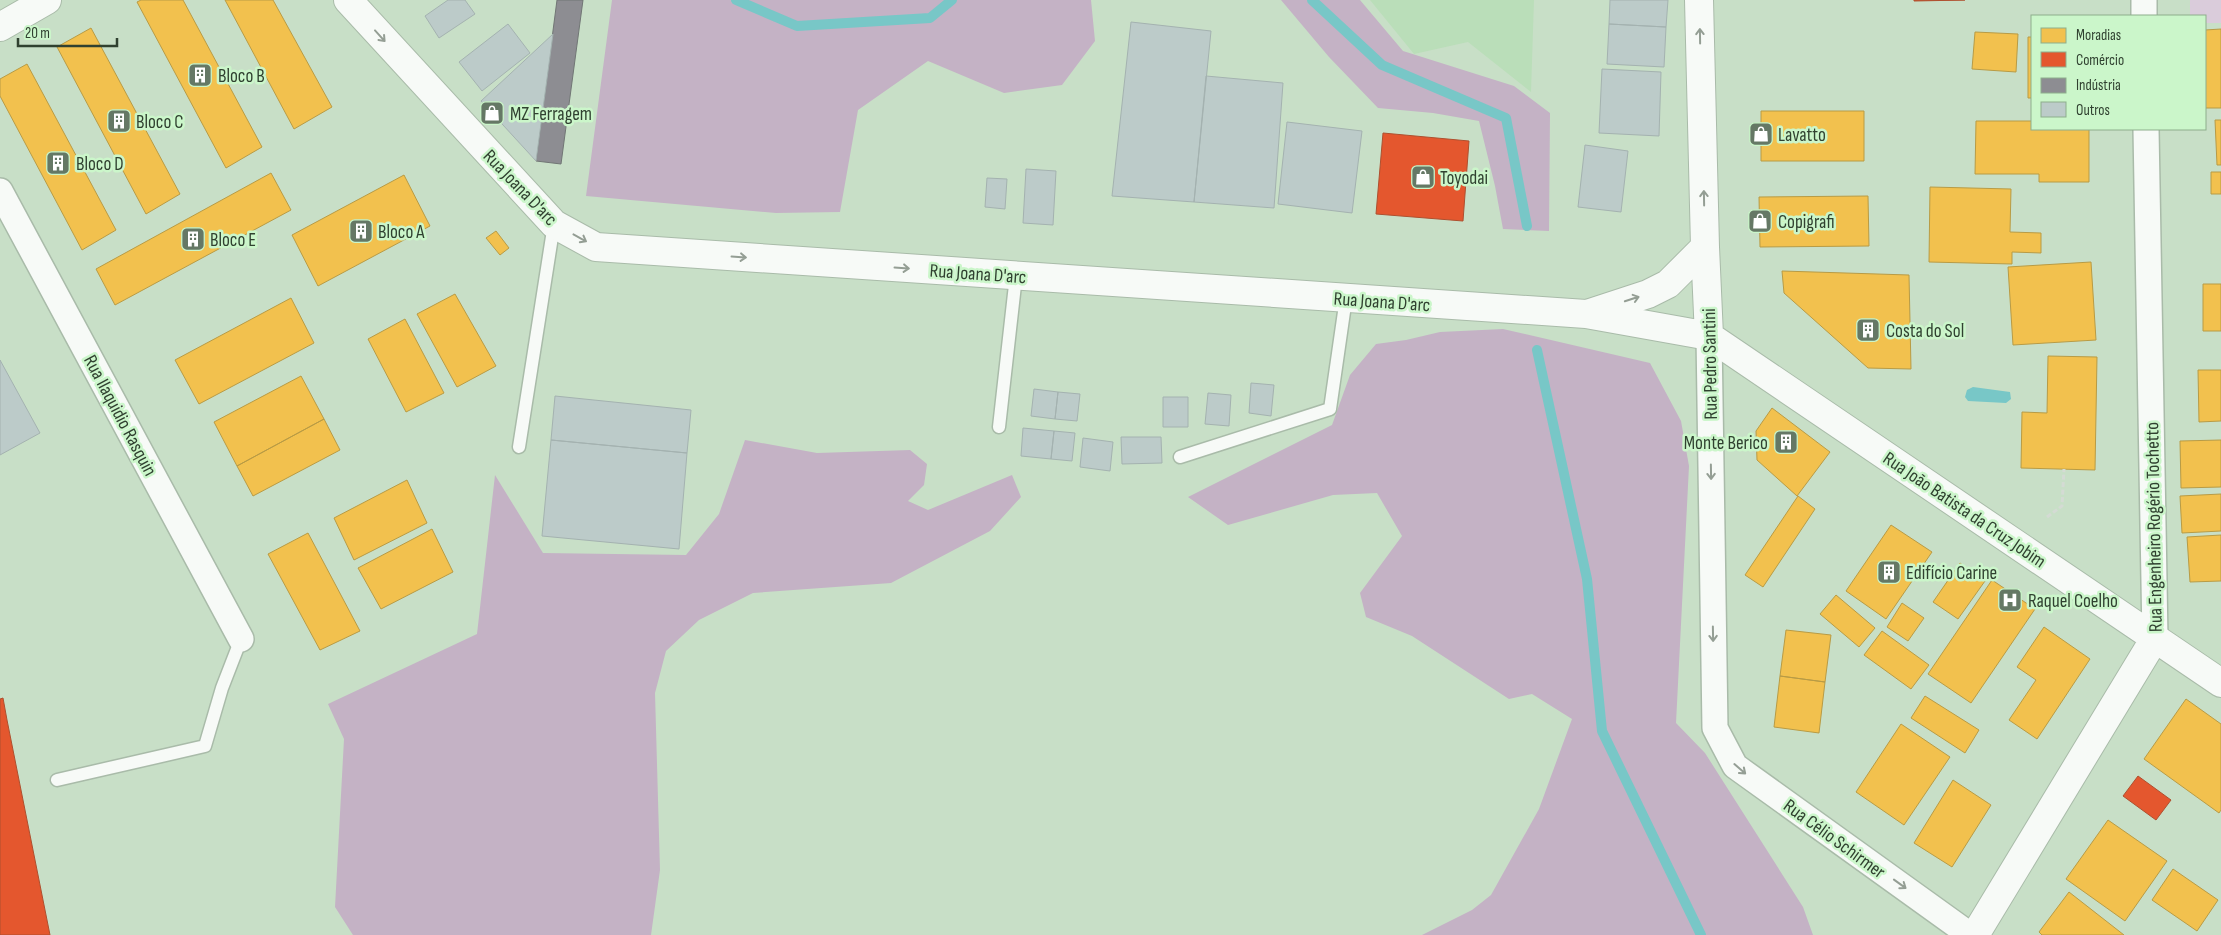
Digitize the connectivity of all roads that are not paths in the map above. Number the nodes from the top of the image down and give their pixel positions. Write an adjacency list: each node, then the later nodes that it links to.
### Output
1 (46, 0): 6 (street)
2 (348, 0): 9 (street, Rua Joana D'arc, one-way to 9)
3 (1699, 0): 10 (street, Rua Pedro Santini, one-way to 3)
4 (2144, 0): 5 (street)
5 (2144, 15)
6 (0, 27)
7 (2146, 130): 18 (street, Rua Engenheiro Rogério Tochetto)
8 (0, 191): 19 (street, Rua Ilaquidio Rasquin)
9 (554, 224): 11 (street, Rua Joana D'arc, one-way to 11); 16 (lane)
10 (1705, 247): 13 (street, one-way to 10); 14 (street, Rua Pedro Santini)
11 (1016, 276): 12 (street, Rua Joana D'arc); 15 (lane)
12 (1346, 298): 13 (street, Rua Joana D'arc); 17 (lane)
13 (1586, 314): 14 (street, Rua Joana D'arc)
14 (1710, 336): 18 (street, Rua João Batista da Cruz Jobim); 21 (street, Rua Pedro Santini, one-way to 21)
15 (999, 427)
16 (519, 446)
17 (1180, 457)
18 (2156, 638): 20 (street, Rua João Batista da Cruz Jobim); 24 (street, Rua Engenheiro Rogério Tochetto)
19 (241, 639): 22 (lane)
20 (2221, 683)
21 (1715, 728): 23 (street, Rua Célio Schirmer, one-way to 23)
22 (57, 780)
23 (1970, 935)
24 (1975, 935)

